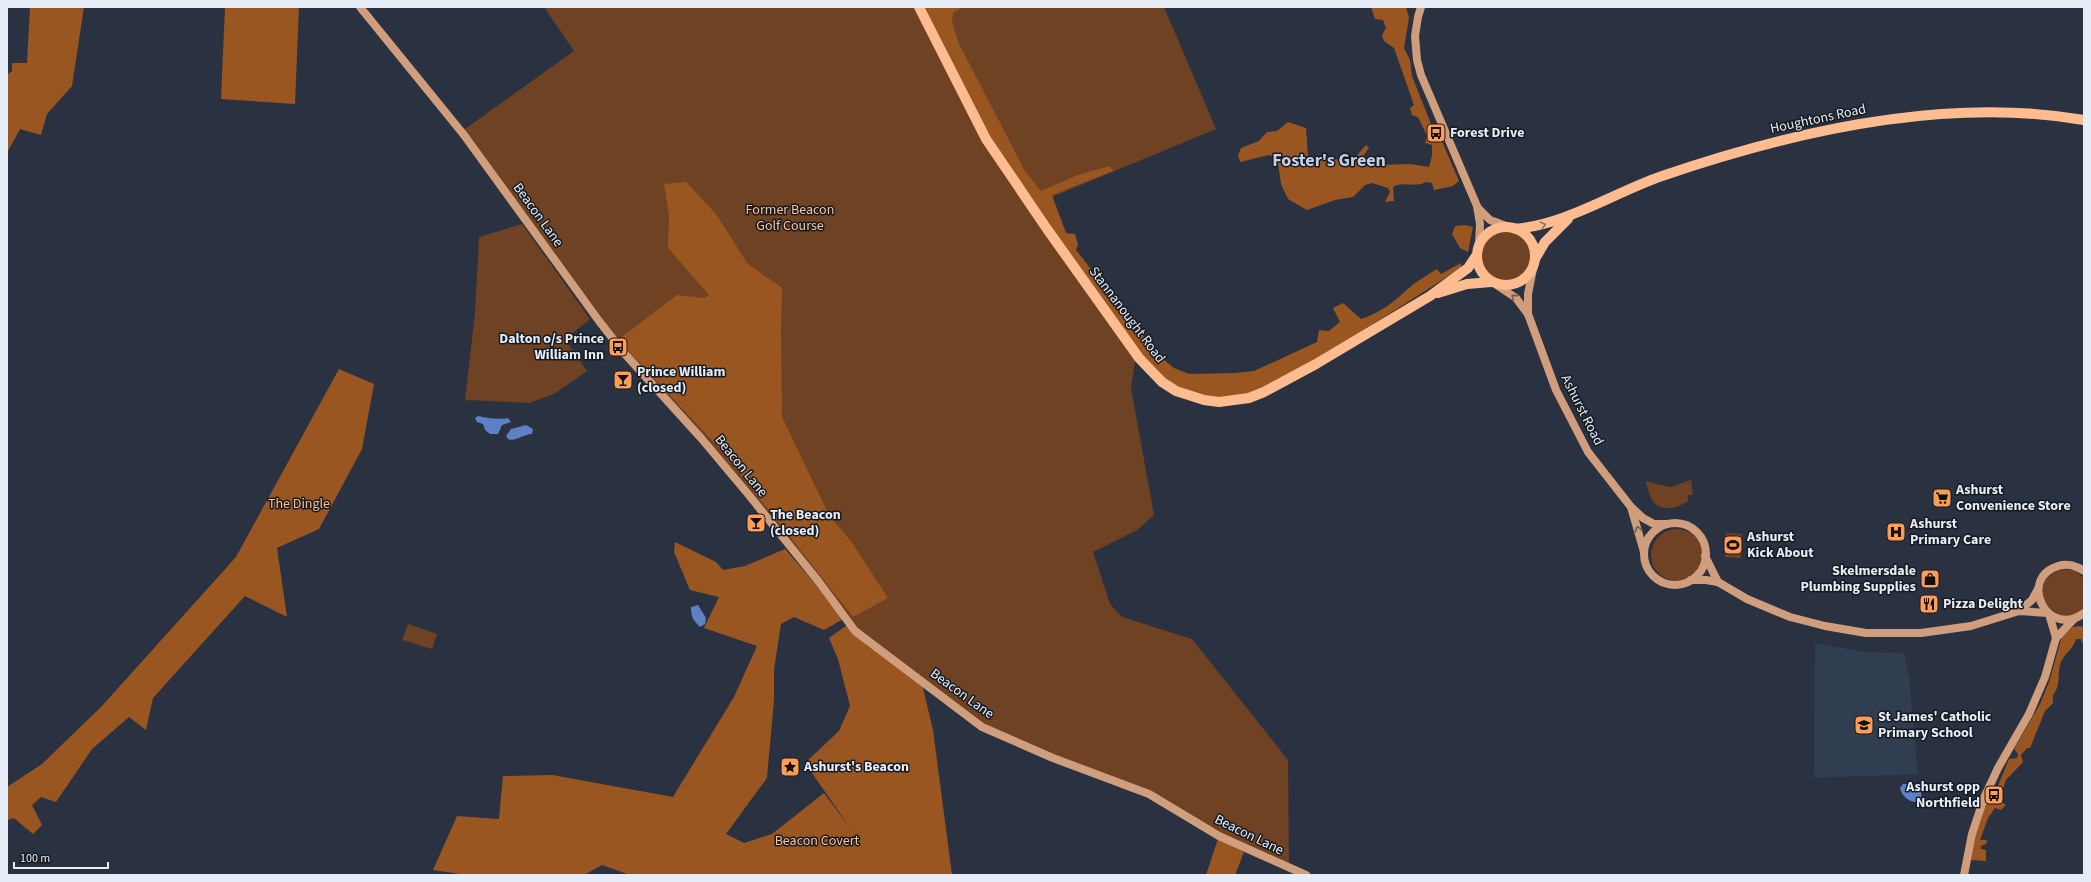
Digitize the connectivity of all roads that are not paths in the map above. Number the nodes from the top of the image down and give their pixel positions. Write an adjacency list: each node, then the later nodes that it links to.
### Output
1 (360, 7): 31 (street, Beacon Lane)
2 (919, 7): 14 (main road, Stannanought Road)
3 (1416, 7): 5 (street)
4 (1421, 7): 5 (street)
5 (1418, 17): 7 (street)
6 (2084, 120): 8 (main road, Houghtons Road)
7 (1477, 206): 9 (street); 10 (street)
8 (1570, 216): 9 (main road, Houghtons Road, one-way to 8); 12 (main road, Houghtons Road)
9 (1512, 228): 10 (main road); 12 (main road)
10 (1479, 244): 11 (main road)
11 (1476, 256): 13 (main road); 14 (main road, Stannanought Road)
12 (1534, 262): 13 (main road); 15 (street, Ashurst Road)
13 (1493, 283): 14 (main road, Stannanought Road); 15 (street, Ashurst Road, one-way to 13)
14 (1430, 296)
15 (1528, 314): 16 (street, Ashurst Road)
16 (1631, 507): 17 (street, Ashurst Road); 18 (street, Ashurst Road, one-way to 16)
17 (1668, 524): 18 (street); 19 (street)
18 (1644, 552): 23 (street)
19 (1706, 556): 23 (street); 24 (street)
20 (2072, 565): 21 (street); 22 (street); 25 (street)
21 (2084, 565)
22 (2084, 571)
23 (1691, 580): 24 (street)
24 (1721, 583): 26 (street)
25 (2038, 589): 26 (street); 28 (street)
26 (2019, 611): 28 (street)
27 (2084, 613): 29 (street)
28 (2049, 614): 29 (street); 30 (street)
29 (2078, 619): 30 (street)
30 (2056, 638): 32 (street)
31 (1306, 875)
32 (1964, 875)

